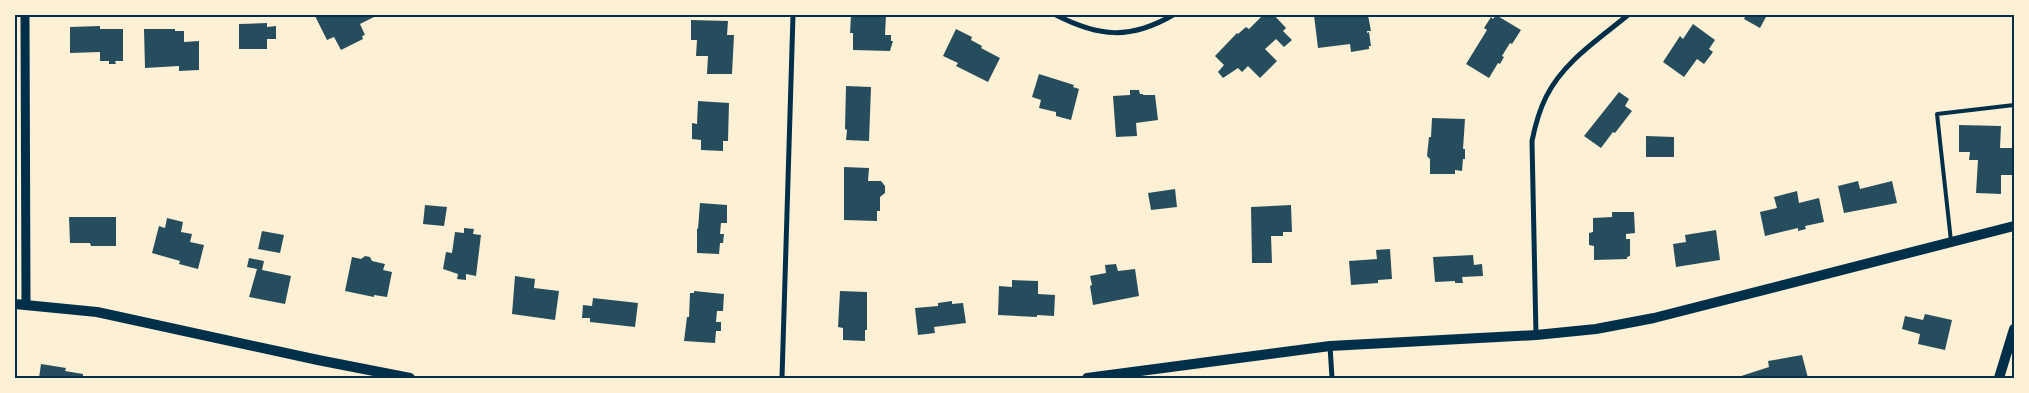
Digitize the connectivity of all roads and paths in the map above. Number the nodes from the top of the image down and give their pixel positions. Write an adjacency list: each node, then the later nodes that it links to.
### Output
1 (25, 15): 10 (street)
2 (793, 15): 15 (street)
3 (1056, 15): 4 (street)
4 (1173, 15)
5 (1628, 15): 12 (street)
6 (2014, 105): 8 (lane)
7 (2014, 226): 8 (main road)
8 (1951, 241): 12 (main road)
9 (15, 304): 10 (main road)
10 (26, 304): 14 (main road)
11 (2014, 328): 18 (main road)
12 (1536, 335): 13 (main road)
13 (1330, 346): 16 (main road); 17 (street)
14 (410, 378)
15 (782, 378)
16 (1087, 378)
17 (1332, 378)
18 (1999, 378)

